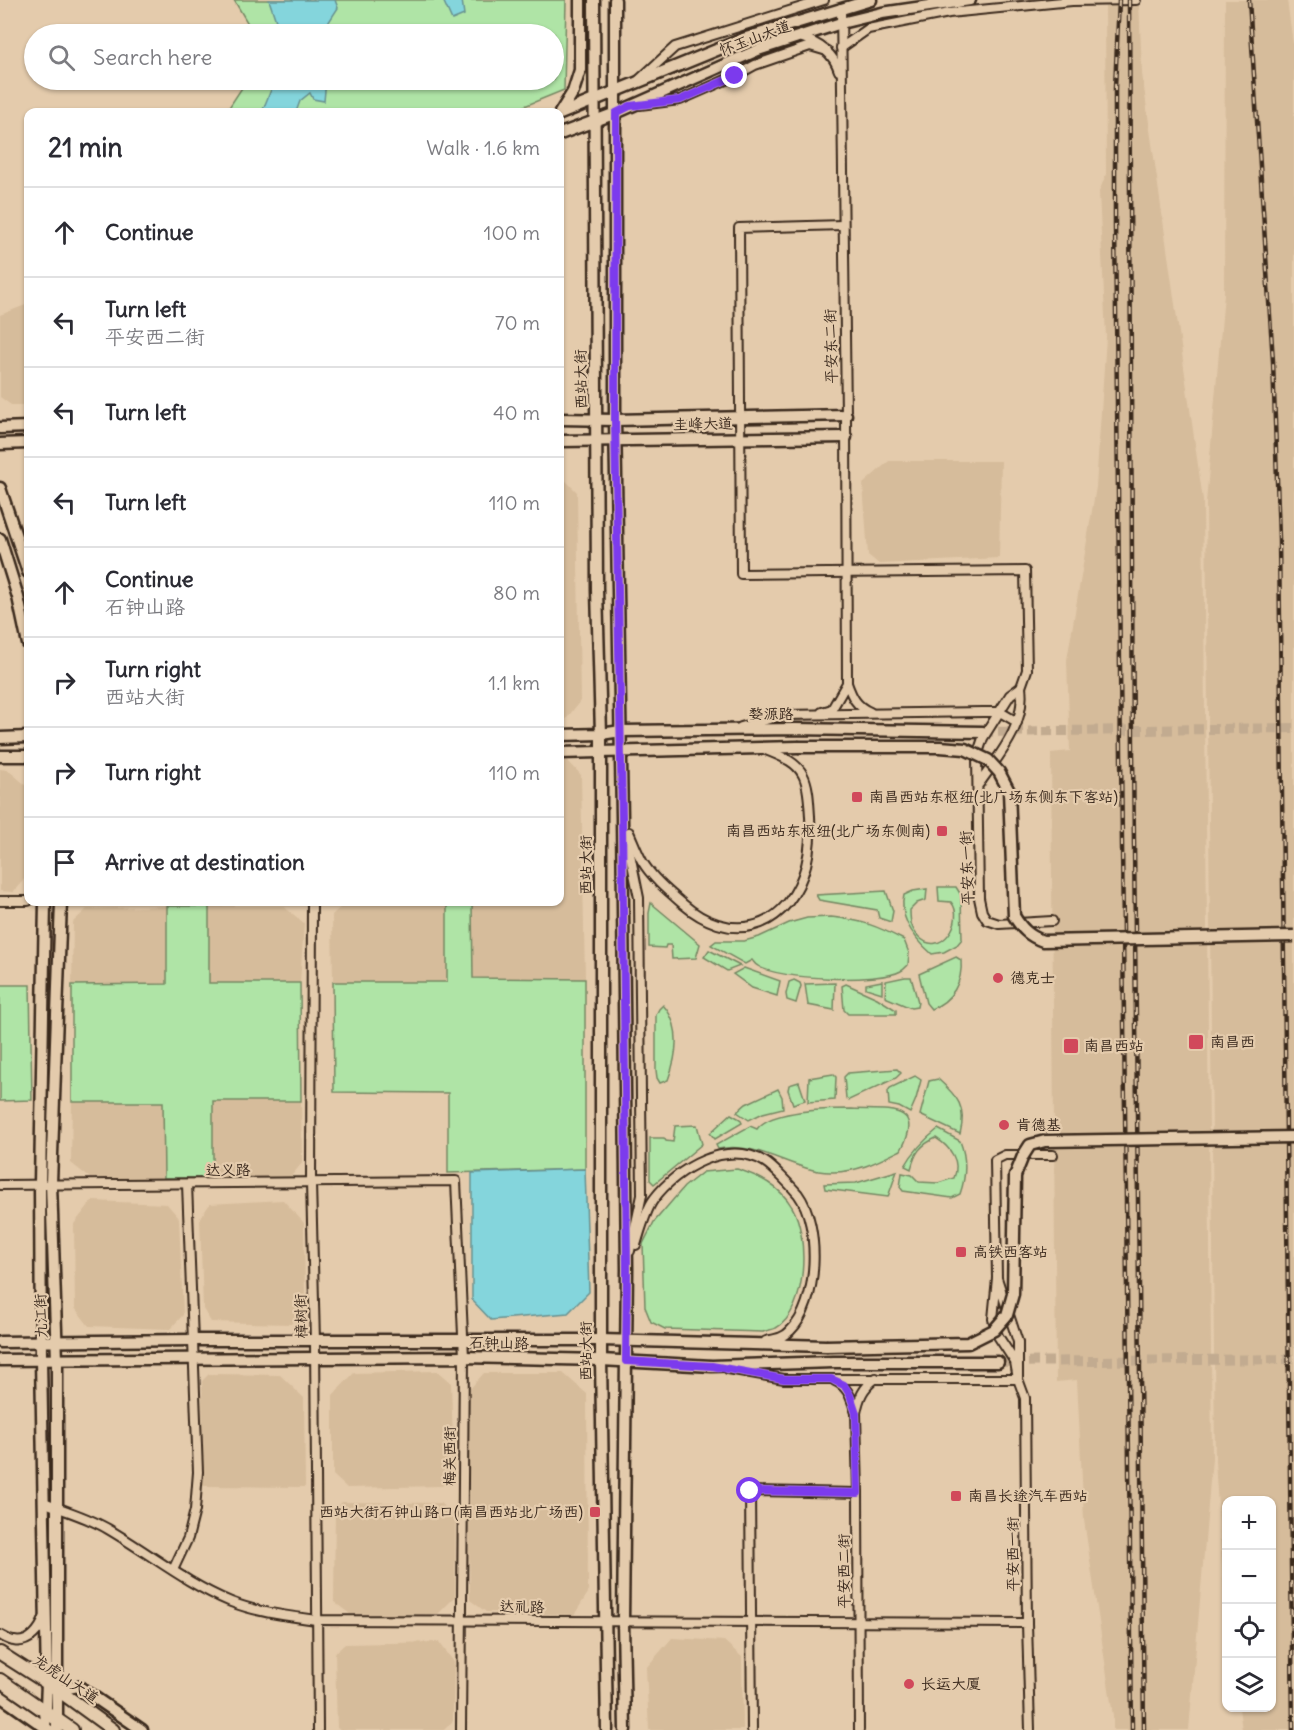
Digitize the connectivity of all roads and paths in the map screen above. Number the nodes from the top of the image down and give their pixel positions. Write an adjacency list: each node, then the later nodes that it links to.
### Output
1 (580, 0): 18 (street)
2 (594, 0): 16 (street, 西站大街)
3 (615, 0): 15 (street)
4 (824, 0): 14 (street)
5 (871, 0): 8 (street, 怀玉山大道)
6 (970, 0): 9 (street, 怀玉山大道)
7 (1136, 0): 11 (street)
8 (841, 8): 9 (street, 平安东二街); 14 (street, 怀玉山大道)
9 (841, 23): 10 (street, 怀玉山大道); 11 (street, 平安东二街)
10 (799, 37): 12 (street); 17 (street, 怀玉山大道)
11 (841, 48): 13 (street, 平安东二街)
12 (827, 51): 13 (street); 17 (street)
13 (842, 80): 23 (street, 平安东二街)
14 (634, 84): 15 (street, 怀玉山大道)
15 (615, 91): 16 (street, 怀玉山大道); 20 (street)
16 (594, 99): 19 (street, 怀玉山大道); 21 (street, 西站大街)
17 (630, 106): 20 (street, 怀玉山大道)
18 (563, 108)
19 (564, 111)
20 (616, 113): 21 (street, 怀玉山大道); 28 (street)
21 (594, 121): 22 (street, 怀玉山大道); 27 (street, 西站大街)
22 (564, 132)
23 (843, 225): 24 (street, 平安东二街); 25 (street)
24 (846, 415): 25 (street, 圭峰大道); 31 (street, 平安东二街)
25 (740, 417): 28 (street, 圭峰大道); 32 (street)
26 (564, 419): 27 (street, 圭峰大道)
27 (597, 419): 28 (street, 圭峰大道); 33 (street, 西站大街)
28 (615, 420): 34 (street)
29 (24, 427): 30 (street)
30 (0, 428)
31 (846, 437): 32 (street, 圭峰大道); 41 (street, 平安东二街)
32 (740, 438): 34 (street, 圭峰大道); 41 (street)
33 (596, 440): 34 (street, 圭峰大道); 35 (street, 圭峰大道); 52 (street, 西站大街)
34 (616, 440): 50 (street)
35 (564, 441)
36 (24, 443): 37 (street)
37 (0, 444)
38 (0, 488): 40 (street)
39 (0, 539): 42 (street)
40 (24, 560)
41 (846, 572): 43 (street, 平安东二街); 44 (street)
42 (24, 625)
43 (847, 683): 46 (street); 47 (street)
44 (1021, 687): 45 (street); 48 (street)
45 (1000, 712): 46 (street); 48 (street); 62 (street)
46 (873, 714): 47 (street)
47 (814, 715): 49 (street)
48 (1017, 722): 62 (street)
49 (732, 729): 50 (street, 婺源路); 51 (street, 婺源路)
50 (621, 731): 52 (street, 婺源路); 57 (street)
51 (983, 732)
52 (601, 734): 53 (street, 婺源路); 58 (street, 西站大街)
53 (564, 735)
54 (24, 737): 55 (street)
55 (0, 738)
56 (765, 749): 57 (street); 63 (street); 70 (street, bridge)
57 (621, 751): 58 (street); 63 (street)
58 (600, 752): 59 (street); 82 (street, 西站大街)
59 (564, 753)
60 (0, 756): 61 (street)
61 (24, 756)
62 (979, 784): 69 (street, 平安东一街)
63 (622, 817): 78 (street); 78 (street)
64 (0, 901): 65 (street)
65 (24, 901)
66 (45, 906): 74 (street, 九江街)
67 (61, 906): 74 (street, 九江街)
68 (312, 906): 75 (street, 樟树街)
69 (1052, 921)
70 (1294, 936)
71 (1294, 1137): 88 (street, bridge)
72 (1053, 1155): 79 (street)
73 (456, 1181): 75 (street, 达义路); 81 (street, 梅关西街)
74 (46, 1183): 76 (street, 达义路); 77 (street, 达义路); 85 (street, 九江街); 86 (street, 九江街)
75 (311, 1183): 76 (street, 达义路); 83 (street, 樟树街)
76 (188, 1184): 80 (street)
77 (0, 1185)
78 (627, 1269): 87 (street); 88 (street)
79 (997, 1278): 101 (street); 101 (street)
80 (193, 1340): 83 (street, 石钟山路); 86 (street, 石钟山路); 91 (street)
81 (463, 1340): 82 (street, 石钟山路); 83 (street, 石钟山路); 90 (street, 梅关西街)
82 (601, 1340): 87 (street, 石钟山路); 95 (street, 西站大街)
83 (315, 1341): 89 (street, 樟树街)
84 (0, 1342): 85 (street, 石钟山路)
85 (42, 1342): 86 (street, 石钟山路); 93 (street, 九江街)
86 (57, 1342): 94 (street, 九江街)
87 (626, 1342): 88 (street, 石钟山路); 96 (street)
88 (757, 1343)
89 (315, 1357): 90 (street, 石钟山路); 91 (street, 石钟山路); 108 (street, 樟树街)
90 (464, 1357): 95 (street, 石钟山路); 109 (street, 梅关西街)
91 (193, 1358): 94 (street, 石钟山路); 106 (street)
92 (0, 1360): 93 (street, 石钟山路)
93 (41, 1360): 94 (street, 石钟山路); 104 (street, 九江街)
94 (57, 1360): 105 (street, 九江街)
95 (601, 1360): 96 (street, 石钟山路); 110 (street, 西站大街)
96 (626, 1361): 98 (street, 石钟山路); 111 (street)
97 (998, 1362): 98 (street, 石钟山路)
98 (712, 1366): 100 (street)
99 (876, 1378): 100 (street); 101 (street); 102 (street)
100 (831, 1379): 102 (street)
101 (1018, 1379): 114 (street, 平安西一街)
102 (856, 1413): 103 (street, 平安西二街)
103 (858, 1493): 112 (street); 113 (street, 平安西二街)
104 (44, 1502): 105 (street, 达礼路); 107 (street, 九江街)
105 (57, 1508): 106 (street, 达礼路); 119 (street, 九江街)
106 (173, 1570): 108 (street, 达礼路)
107 (46, 1611): 115 (street); 118 (street, 九江街)
108 (317, 1620): 109 (street, 达礼路); 126 (street, 樟树街)
109 (463, 1620): 110 (street, 达礼路); 127 (street, 梅关西街)
110 (604, 1622): 111 (street, 达礼路); 128 (street, 西站大街)
111 (623, 1622): 112 (street, 达礼路); 129 (street)
112 (751, 1622): 113 (street, 达礼路); 130 (street)
113 (857, 1622): 114 (street, 达礼路); 131 (street, 平安西二街)
114 (1027, 1623): 132 (street, 平安西一街)
115 (0, 1635)
116 (0, 1653): 118 (main road, 龙虎山大道)
117 (0, 1680): 121 (main road)
118 (47, 1683): 119 (main road, 龙虎山大道); 121 (street, 九江街)
119 (58, 1690): 122 (street, 九江街); 124 (main road, 龙虎山大道); 125 (street)
120 (0, 1696): 122 (street)
121 (45, 1712): 122 (main road)
122 (51, 1727): 123 (main road)
123 (72, 1730)
124 (113, 1730)
125 (142, 1730)
126 (318, 1730)
127 (461, 1730)
128 (607, 1730)
129 (625, 1730)
130 (752, 1730)
131 (859, 1730)
132 (1030, 1730)

